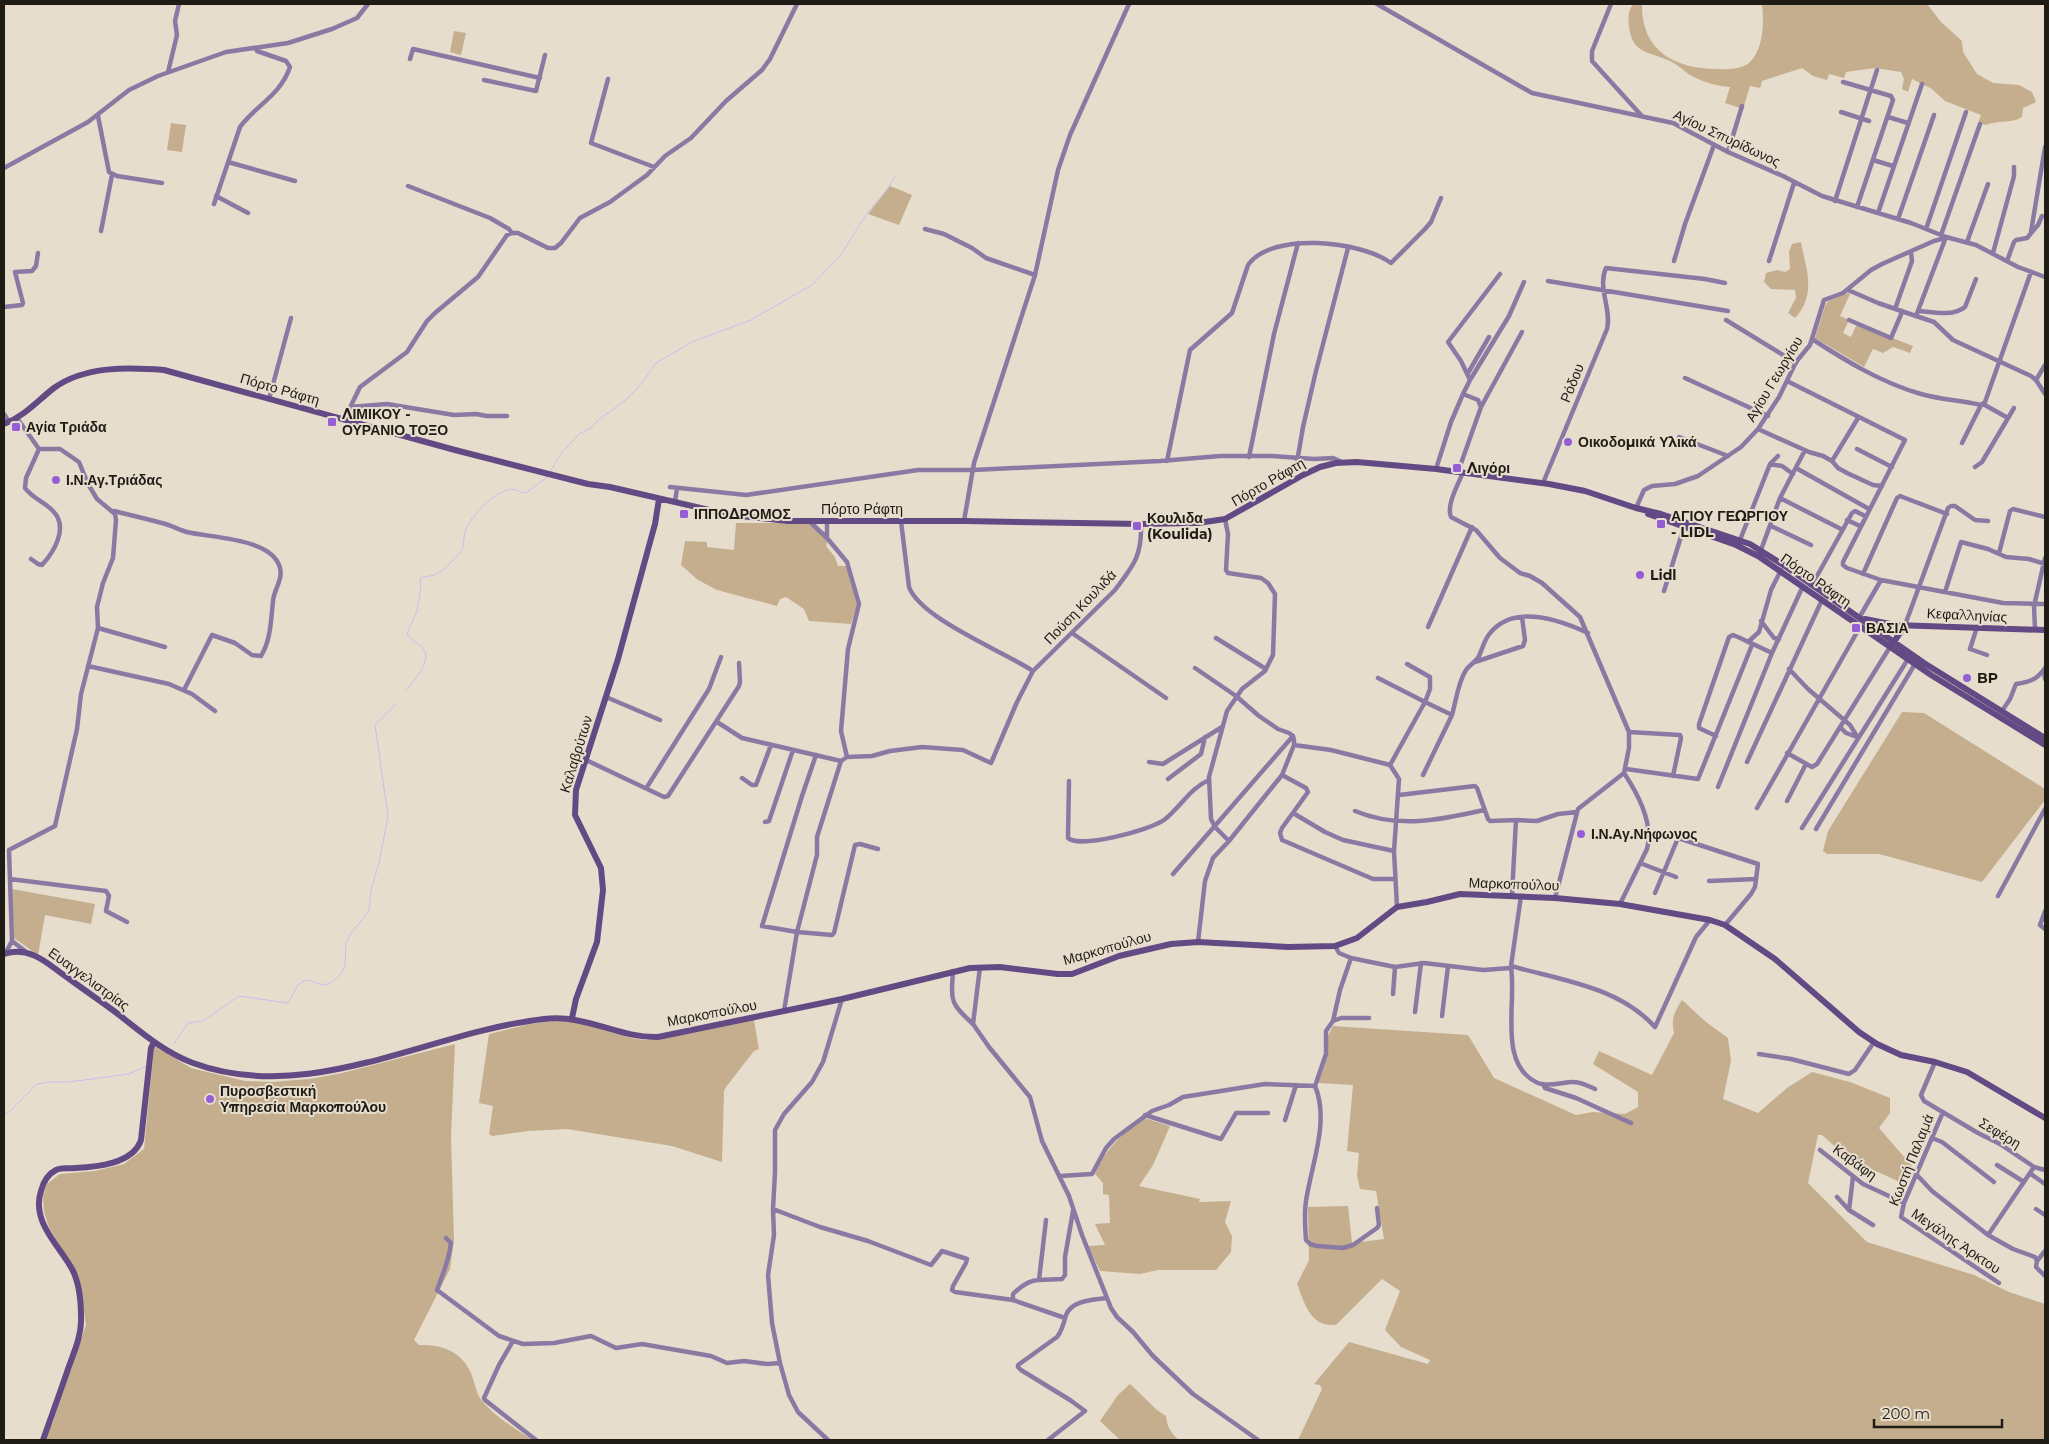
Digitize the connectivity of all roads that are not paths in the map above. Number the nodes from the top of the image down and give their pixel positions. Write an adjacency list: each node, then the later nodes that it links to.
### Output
1 (179, 4): 11 (street)
2 (368, 4): 7 (street)
3 (797, 4): 35 (street)
4 (1129, 4): 73 (street)
5 (1377, 4): 21 (street, Αγίου Σπυρίδωνος)
6 (1611, 4): 21 (street)
7 (255, 48): 11 (street); 33 (street)
8 (545, 55): 12 (street)
9 (410, 59): 12 (street)
10 (1877, 70): 17 (street)
11 (168, 72): 23 (street)
12 (540, 78): 13 (street)
13 (484, 80)
14 (608, 80): 35 (street)
15 (1844, 82): 17 (street)
16 (1922, 84): 27 (street)
17 (1871, 90): 24 (street); 25 (street)
18 (1742, 106): 31 (street)
19 (1841, 112): 25 (street)
20 (1966, 112): 55 (street)
21 (1641, 115): 29 (street, Αγίου Σπυρίδωνος)
22 (1934, 115): 53 (street)
23 (98, 116): 37 (street); 38 (street)
24 (1888, 117): 27 (street); 32 (street)
25 (1862, 118): 26 (street); 46 (street)
26 (1869, 121)
27 (1908, 123): 34 (street)
28 (1980, 124): 59 (street)
29 (1714, 145): 31 (street, Αγίου Σπυρίδωνος); 69 (street)
30 (2045, 147): 51 (street)
31 (1728, 152): 41 (street, Αγίου Σπυρίδωνος)
32 (1873, 160): 34 (street); 48 (street)
33 (228, 162): 39 (street); 44 (street)
34 (1893, 166): 50 (street)
35 (654, 167): 58 (street)
36 (2014, 167): 67 (street)
37 (4, 168)
38 (112, 175): 40 (street); 56 (street)
39 (295, 180)
40 (162, 183)
41 (1794, 183): 46 (street, Αγίου Σπυρίδωνος); 70 (street)
42 (1988, 184): 62 (street)
43 (408, 186): 58 (street)
44 (216, 196): 47 (street); 49 (street)
45 (1441, 198): 64 (street)
46 (1835, 201): 48 (street, Αγίου Σπυρίδωνος)
47 (214, 204)
48 (1857, 207): 50 (street, Αγίου Σπυρίδωνος)
49 (248, 213)
50 (1878, 213): 53 (street, Αγίου Σπυρίδωνος)
51 (2032, 213): 52 (street); 57 (street)
52 (2044, 217): 57 (street)
53 (1898, 219): 55 (street, Αγίου Σπυρίδωνος)
54 (925, 228): 73 (street)
55 (1926, 229): 59 (street, Αγίου Σπυρίδωνος)
56 (101, 231)
57 (2031, 232): 68 (street)
58 (512, 233): 104 (street)
59 (1939, 234): 60 (street, Αγίου Σπυρίδωνος); 61 (street)
60 (1946, 238): 61 (street, Αγίου Γεωργίου); 62 (street, Αγίου Σπυρίδωνος); 85 (street)
61 (1934, 241): 65 (street, Αγίου Γεωργίου)
62 (1967, 242): 67 (street, Αγίου Σπυρίδωνος)
63 (1298, 244): 64 (street); 123 (street); 126 (street)
64 (1348, 248): 124 (street)
65 (1911, 252): 80 (street, Αγίου Γεωργίου); 82 (street)
66 (38, 253): 81 (street)
67 (1994, 253): 68 (street, Αγίου Σπυρίδωνος)
68 (2007, 260): 71 (street, Αγίου Σπυρίδωνος)
69 (1674, 261)
70 (1769, 261)
71 (2031, 272): 74 (street, Αγίου Σπυρίδωνος); 92 (street)
72 (1500, 274): 95 (street)
73 (1035, 275): 136 (street)
74 (2045, 276)
75 (1976, 279): 85 (street)
76 (1548, 281): 79 (street)
77 (1524, 282): 97 (street)
78 (1725, 283): 79 (street)
79 (1604, 289): 83 (street); 139 (street, Ρόδου)
80 (1848, 290): 82 (street); 91 (street, Αγίου Γεωργίου)
81 (4, 307)
82 (1895, 309): 84 (street)
83 (1728, 310)
84 (1902, 312): 85 (street); 88 (street)
85 (1917, 314): 92 (street)
86 (291, 318): 102 (street)
87 (1726, 320): 93 (street)
88 (1849, 320)
89 (1522, 332): 105 (street)
90 (1489, 337): 95 (street)
91 (1812, 339): 93 (street, Αγίου Γεωργίου); 103 (street)
92 (1999, 360): 98 (street); 103 (street)
93 (1796, 363): 99 (street, Αγίου Γεωργίου)
94 (2045, 365): 98 (street)
95 (1468, 373): 97 (street)
96 (1685, 378): 109 (street)
97 (1470, 380): 100 (street)
98 (2036, 380): 101 (street)
99 (1787, 381): 109 (street, Αγίου Γεωργίου); 111 (street)
100 (1463, 394): 105 (street); 135 (street)
101 (2045, 394)
102 (269, 398): 110 (main road, Πόρτο Ράφτη); 113 (main road, Πόρτο Ράφτη)
103 (1982, 405): 112 (street); 117 (street)
104 (350, 407): 108 (street); 113 (street)
105 (1481, 407): 137 (street)
106 (2014, 408): 112 (street)
107 (4, 414): 114 (street)
108 (507, 416)
109 (1768, 416): 115 (street, Αγίου Γεωργίου)
110 (18, 418): 114 (main road, Πόρτο Ράφτη); 118 (street)
111 (1858, 418): 127 (street); 130 (street)
112 (2008, 418): 131 (street)
113 (344, 420): 144 (main road, Πόρτο Ράφτη)
114 (7, 423)
115 (1758, 429): 120 (street); 121 (street, Αγίου Γεωργίου)
116 (1679, 437): 121 (street)
117 (1962, 443)
118 (39, 449): 148 (street); 171 (street)
119 (1857, 449): 130 (street)
120 (1805, 450): 127 (street); 134 (street)
121 (1728, 456): 146 (street, Αγίου Γεωργίου)
122 (1778, 456): 129 (street)
123 (1249, 457): 124 (street); 126 (street)
124 (1297, 458): 125 (street); 132 (street)
125 (1314, 460): 128 (street); 133 (street)
126 (1167, 461): 136 (street)
127 (1832, 461): 140 (street)
128 (1342, 462): 133 (main road, Πόρτο Ράφτη); 135 (main road, Πόρτο Ράφτη)
129 (1770, 464): 138 (street); 167 (street)
130 (1892, 467): 140 (street)
131 (1975, 467)
132 (1296, 468)
133 (1318, 468): 152 (main road, Πόρτο Ράφτη)
134 (1796, 468): 138 (street); 147 (street)
135 (1436, 469): 137 (main road, Πόρτο Ράφτη)
136 (974, 470): 142 (street); 156 (street)
137 (1460, 472): 139 (main road, Πόρτο Ράφτη); 163 (street)
138 (1793, 474): 143 (street)
139 (1543, 483): 146 (main road, Πόρτο Ράφτη)
140 (1882, 486): 147 (street)
141 (670, 487): 142 (street)
142 (676, 488): 145 (street)
143 (1780, 498): 161 (street); 165 (street)
144 (660, 501): 145 (main road, Πόρτο Ράφτη); 154 (main road, Πόρτο Ράφτη); 219 (main road, Καλαβρύτων)
145 (675, 502): 154 (main road, Πόρτο Ράφτη)
146 (1636, 508): 164 (main road, Πόρτο Ράφτη); 167 (main road, Πόρτο Ράφτη)
147 (1869, 509): 150 (street)
148 (113, 511): 191 (street); 217 (street)
149 (1947, 514): 157 (street); 174 (street); 178 (street)
150 (1866, 516): 153 (street); 162 (street)
151 (2045, 517): 170 (street)
152 (1225, 519): 160 (main road, Πόρτο Ράφτη); 211 (street)
153 (1847, 520): 162 (street); 165 (street)
154 (788, 521): 155 (main road, Πόρτο Ράφτη)
155 (809, 521): 158 (main road, Πόρτο Ράφτη); 166 (street)
156 (964, 521): 159 (main road, Πόρτο Ράφτη); 160 (main road, Πόρτο Ράφτη)
157 (1988, 521)
158 (827, 522): 159 (main road, Πόρτο Ράφτη); 166 (street)
159 (901, 522): 214 (street)
160 (1141, 524): 194 (street, Πούση Κουλιδά)
161 (1771, 526): 168 (street); 169 (street)
162 (1860, 526): 174 (street)
163 (1472, 527): 188 (street); 195 (street)
164 (1684, 527): 173 (main road, Πόρτο Ράφτη); 179 (street)
165 (1842, 529): 176 (street)
166 (827, 538): 244 (street)
167 (1740, 540): 169 (main road, Πόρτο Ράφτη)
168 (1811, 545)
169 (1761, 550): 176 (main road, Πόρτο Ράφτη)
170 (1998, 553): 172 (street); 180 (street)
171 (32, 559)
172 (2045, 562): 183 (street)
173 (1781, 570): 177 (main road, Πόρτο Ράφτη); 186 (street)
174 (1863, 574): 175 (street)
175 (1881, 580): 178 (street); 185 (street)
176 (1812, 585): 185 (main road, Πόρτο Ράφτη)
177 (1803, 586): 181 (main road, Πόρτο Ράφτη); 197 (street)
178 (1920, 586): 180 (street); 187 (street)
179 (1664, 591)
180 (1945, 592): 183 (street)
181 (1822, 600): 189 (main road, Πόρτο Ράφτη); 212 (street)
182 (2045, 604): 183 (street)
183 (2035, 605): 192 (street)
184 (1522, 617): 195 (street); 206 (street); 206 (street)
185 (1859, 618): 187 (main road, Κεφαλληνίας); 199 (main road, Πόρτο Ράφτη)
186 (1761, 621): 197 (street); 198 (street)
187 (1905, 625): 190 (main road, Κεφαλληνίας); 199 (main road)
188 (1428, 627)
189 (1860, 627): 199 (main road, Πόρτο Ράφτη); 221 (street)
190 (1977, 627): 192 (main road, Κεφαλληνίας); 202 (street)
191 (98, 628): 200 (street); 209 (street)
192 (2035, 630): 193 (main road, Κεφαλληνίας)
193 (2045, 630)
194 (1072, 633): 214 (street, Πούση Κουλιδά); 220 (street)
195 (1588, 633): 231 (street)
196 (1216, 638): 211 (street)
197 (1779, 639): 201 (street)
198 (1750, 643): 201 (street); 233 (street); 233 (street)
199 (1892, 645): 204 (main road, Πόρτο Ράφτη); 224 (main road, Πόρτο Ράφτη); 227 (street)
200 (164, 647)
201 (1772, 653): 261 (street)
202 (1987, 656)
203 (721, 657): 260 (street)
204 (1908, 659): 208 (main road, Πόρτο Ράφτη); 235 (street)
205 (739, 663): 228 (street)
206 (1474, 663): 225 (street)
207 (1408, 664): 222 (street)
208 (1915, 664): 238 (main road, Πόρτο Ράφτη); 275 (street)
209 (88, 666): 217 (street); 278 (street)
210 (1195, 668): 218 (street)
211 (1266, 669): 218 (street)
212 (1788, 669): 221 (street); 249 (street)
213 (2044, 669): 216 (street); 224 (street)
214 (1033, 671): 244 (street, Πούση Κουλιδά)
215 (1378, 678): 222 (street)
216 (2045, 680)
217 (184, 690): 223 (street)
218 (1236, 696): 229 (street); 232 (street)
219 (606, 697): 226 (street); 246 (main road, Καλαβρύτων)
220 (1166, 698)
221 (1819, 699): 227 (street); 242 (street)
222 (1426, 702): 225 (street); 251 (street)
223 (215, 711)
224 (2002, 712): 236 (main road, Πόρτο Ράφτη)
225 (1452, 715): 253 (street)
226 (660, 720)
227 (1845, 720): 230 (street); 235 (street)
228 (717, 722): 237 (street); 260 (street)
229 (1222, 726): 234 (street); 258 (street)
230 (1840, 727): 235 (street); 250 (street)
231 (1629, 732): 252 (street); 255 (street)
232 (1293, 736): 239 (street); 273 (street)
233 (1716, 736): 255 (street)
234 (1205, 737): 248 (street); 257 (street)
235 (1858, 738): 274 (street)
236 (2045, 738)
237 (771, 744): 240 (street); 256 (street)
238 (2045, 745)
239 (1294, 746): 251 (street); 254 (street)
240 (783, 747): 241 (street); 245 (street)
241 (793, 750): 243 (street); 245 (street)
242 (1787, 753): 250 (street); 264 (street)
243 (816, 755): 247 (street); 301 (street)
244 (847, 757): 247 (street)
245 (789, 758): 269 (street)
246 (586, 760): 260 (street); 319 (main road, Καλαβρύτων)
247 (841, 762): 301 (street)
248 (1149, 762)
249 (1747, 762)
250 (1806, 764): 263 (street)
251 (1390, 765): 262 (street)
252 (1625, 771): 255 (street); 268 (street); 281 (street)
253 (1423, 774)
254 (1282, 775): 270 (street); 276 (street)
255 (1673, 776)
256 (742, 778)
257 (1168, 779)
258 (1209, 780): 259 (street); 273 (street)
259 (1069, 781)
260 (647, 787)
261 (1718, 787)
262 (1399, 795): 266 (street); 272 (street)
263 (1787, 801)
264 (1757, 808)
265 (2045, 809): 292 (street)
266 (1484, 810): 271 (street); 272 (street)
267 (1355, 811): 272 (street)
268 (1577, 812): 271 (street); 293 (street)
269 (772, 813)
270 (1293, 813): 279 (street); 287 (street)
271 (1516, 820): 290 (street)
272 (1396, 821): 279 (street)
273 (1215, 827): 276 (street); 283 (street)
274 (1802, 828)
275 (1816, 830)
276 (1229, 841): 303 (street)
277 (878, 849): 301 (street)
278 (9, 850): 280 (street); 285 (street)
279 (1394, 851): 287 (street)
280 (4, 852)
281 (1640, 863): 282 (street); 294 (street)
282 (1664, 872): 284 (street); 286 (street); 289 (street)
283 (1173, 874)
284 (1676, 877)
285 (10, 879): 298 (street); 302 (street)
286 (1756, 879): 288 (street); 299 (street)
287 (1395, 880): 295 (street)
288 (1709, 881)
289 (1655, 893)
290 (1512, 895): 291 (main road, Μαρκοπούλου); 295 (main road, Μαρκοπούλου)
291 (1521, 896): 293 (main road, Μαρκοπούλου); 312 (street)
292 (1998, 896)
293 (1555, 898): 294 (main road, Μαρκοπούλου)
294 (1620, 904): 297 (main road, Μαρκοπούλου)
295 (1397, 907): 304 (main road, Μαρκοπούλου)
296 (2045, 911): 300 (street)
297 (1710, 920): 299 (main road, Μαρκοπούλου); 312 (street)
298 (127, 922)
299 (1725, 924): 324 (main road, Μαρκοπούλου)
300 (2045, 929)
301 (797, 932): 316 (street)
302 (12, 941): 305 (street); 306 (street)
303 (1198, 942): 304 (main road, Μαρκοπούλου); 310 (main road, Μαρκοπούλου)
304 (1335, 946): 307 (street)
305 (28, 953): 306 (main road, Ευαγγελιστρίας); 323 (main road, Ευαγγελιστρίας)
306 (4, 954)
307 (1351, 958): 311 (street); 321 (street)
308 (1421, 963): 309 (street); 311 (street); 317 (street)
309 (1448, 966): 312 (street); 318 (street)
310 (980, 967): 313 (main road, Μαρκοπούλου); 322 (street)
311 (1395, 967): 314 (street)
312 (1511, 967): 327 (street)
313 (953, 971): 315 (main road, Μαρκοπούλου); 322 (street)
314 (1394, 994)
315 (842, 999): 316 (main road, Μαρκοπούλου); 352 (street)
316 (784, 1011): 319 (main road, Μαρκοπούλου)
317 (1416, 1012)
318 (1442, 1016)
319 (572, 1018): 323 (main road, Μαρκοπούλου)
320 (1369, 1018): 321 (street)
321 (1333, 1021): 329 (street)
322 (973, 1024): 344 (street)
323 (154, 1042): 372 (main road)
324 (1874, 1042): 325 (street); 326 (main road, Μαρκοπούλου)
325 (1759, 1054)
326 (1935, 1062): 331 (street, Σεφέρη); 334 (main road, Μαρκοπούλου)
327 (1543, 1084): 330 (street); 336 (street)
328 (1296, 1085): 329 (street); 333 (street); 335 (street)
329 (1315, 1086): 351 (street)
330 (1595, 1089)
331 (1943, 1112): 337 (street, Κωστή Παλαμά); 340 (street, Σεφέρη)
332 (1268, 1113): 333 (street)
333 (1145, 1115): 344 (street)
334 (2045, 1118)
335 (1285, 1120)
336 (1631, 1124)
337 (1932, 1138): 342 (street, Κωστή Παλαμά); 346 (street)
338 (1820, 1150): 345 (street, Καβάφη)
339 (1997, 1164): 347 (street)
340 (2034, 1167): 341 (street, Σεφέρη); 343 (street)
341 (2045, 1170)
342 (1916, 1174): 350 (street, Κωστή Παλαμά); 360 (street)
343 (2031, 1174): 347 (street); 348 (street)
344 (1060, 1176): 353 (street)
345 (1853, 1177): 350 (street, Καβάφη); 355 (street)
346 (1994, 1182)
347 (2024, 1182): 360 (street)
348 (2045, 1184)
349 (1837, 1197): 355 (street)
350 (1904, 1203): 357 (street, Κωστή Παλαμά)
351 (1376, 1208)
352 (773, 1209): 368 (street); 371 (street)
353 (1074, 1209): 365 (street); 367 (street)
354 (2036, 1209): 356 (street)
355 (1849, 1210): 359 (street)
356 (2045, 1215)
357 (1901, 1217): 366 (street, Μεγάλης Άρκτου)
358 (1046, 1220): 365 (street)
359 (1873, 1225)
360 (1988, 1235): 363 (street)
361 (446, 1238): 370 (street)
362 (2045, 1251): 363 (street)
363 (2037, 1261): 364 (street)
364 (2045, 1276)
365 (1039, 1280): 368 (street)
366 (1999, 1283)
367 (1108, 1298): 369 (street); 376 (street)
368 (1013, 1300): 369 (street)
369 (1065, 1318): 375 (street)
370 (513, 1341): 371 (street); 373 (street)
371 (780, 1363): 374 (street)
372 (42, 1440)
373 (536, 1440)
374 (828, 1440)
375 (1048, 1440)
376 (1258, 1440)

